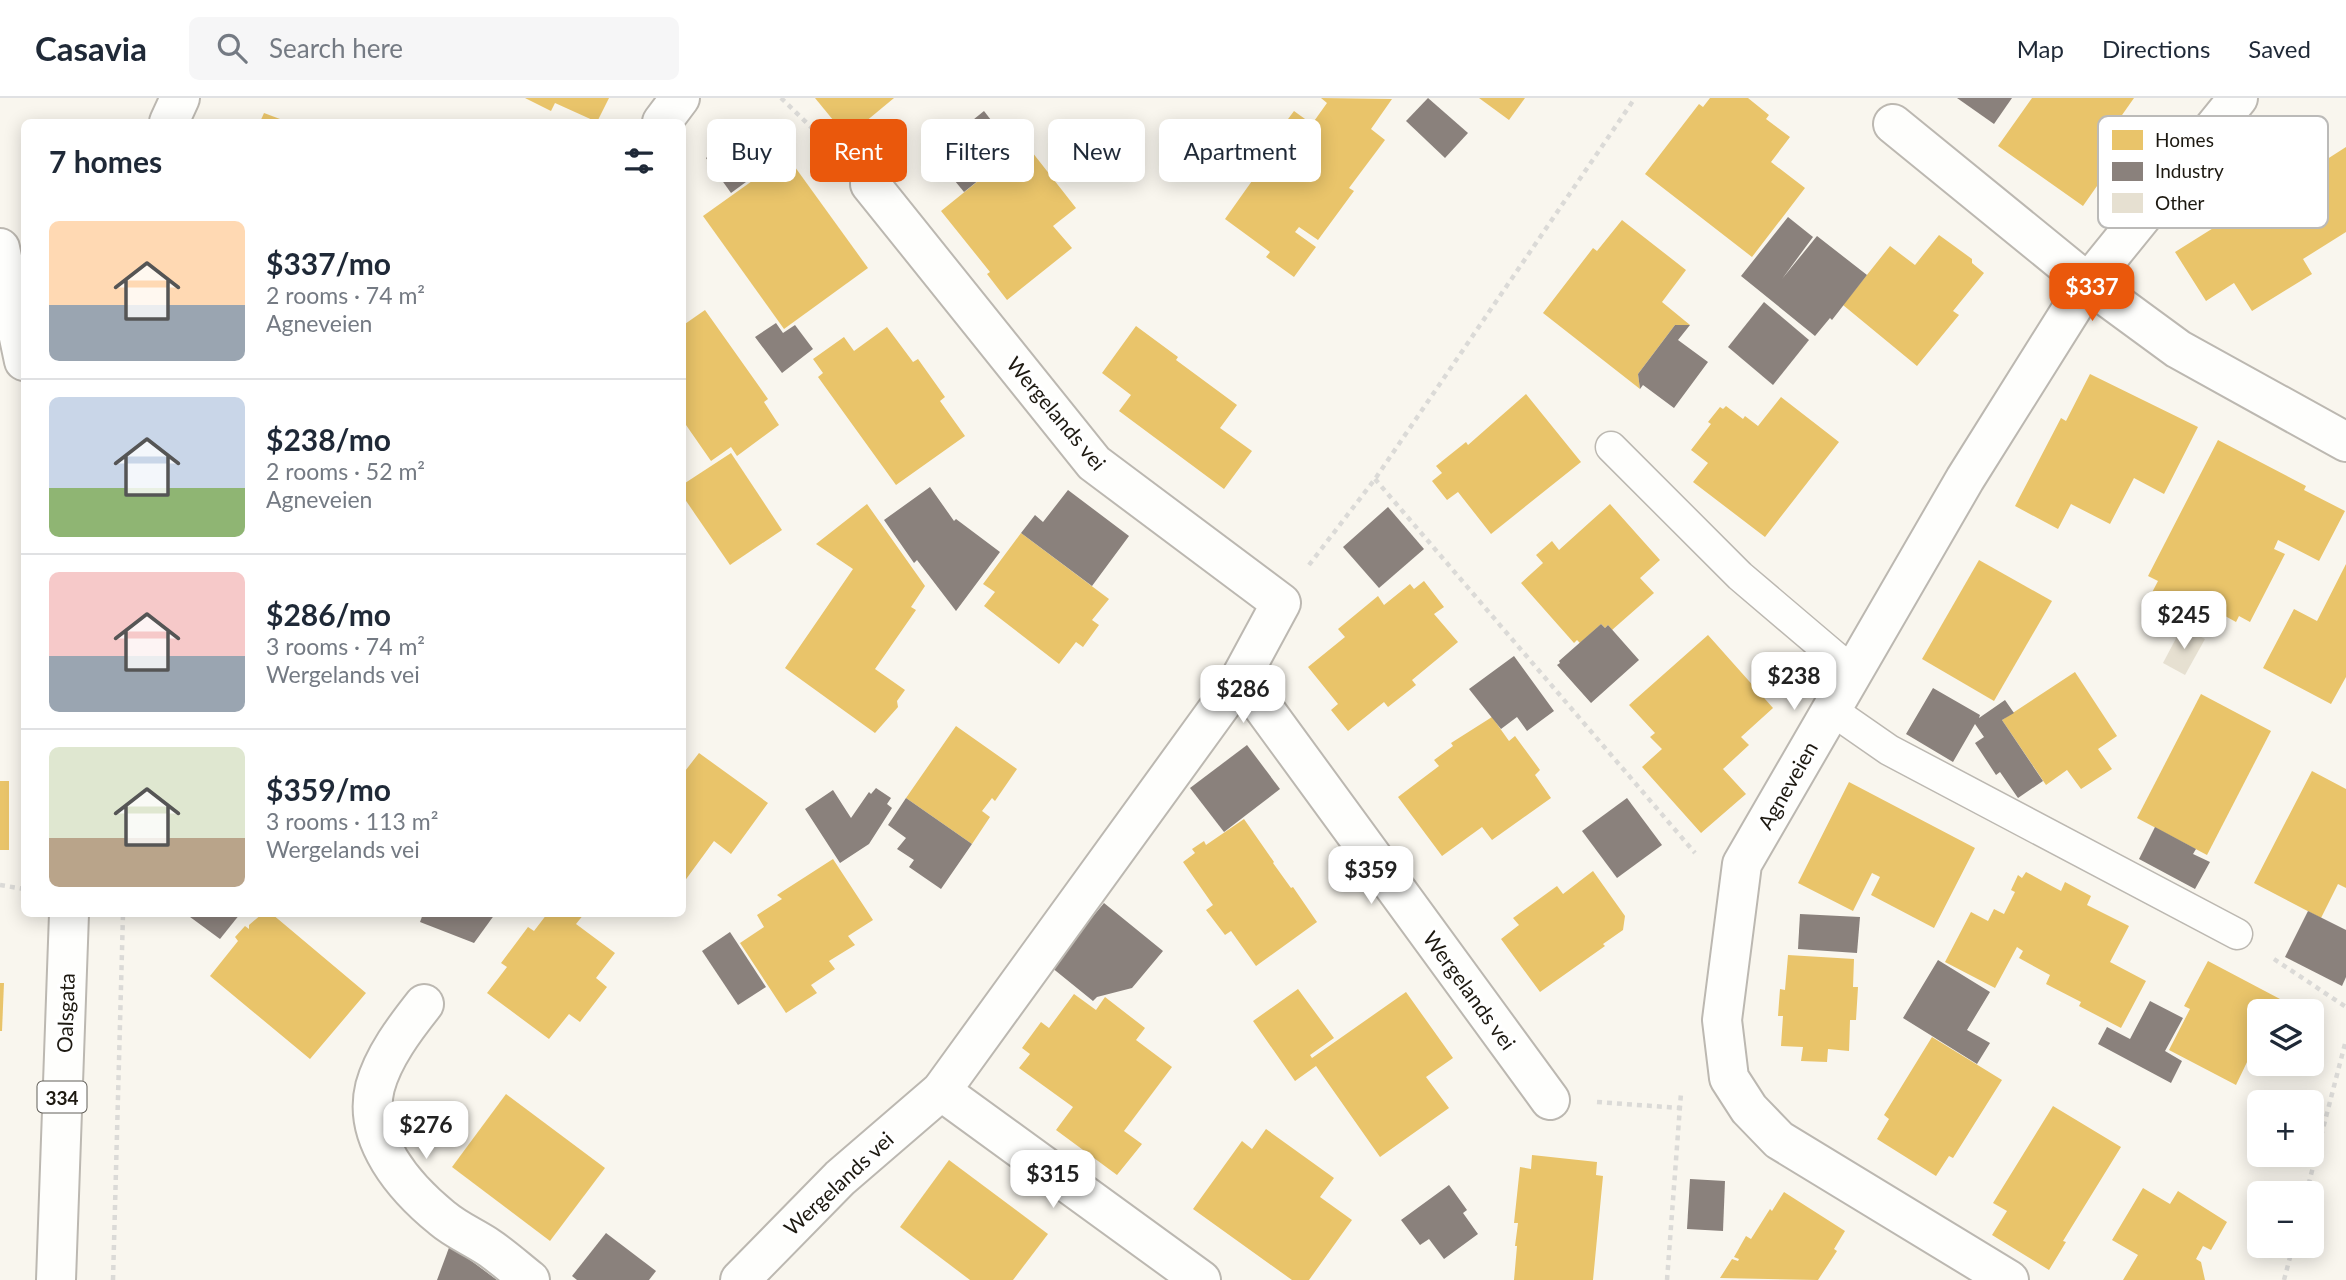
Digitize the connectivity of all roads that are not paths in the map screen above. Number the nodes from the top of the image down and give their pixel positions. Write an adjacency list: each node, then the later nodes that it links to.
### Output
1 (180, 98): 5 (street)
2 (680, 98): 6 (street)
3 (2238, 98): 4 (street, Agneveien)
4 (2223, 116)
5 (170, 119)
6 (664, 119)
7 (1893, 124): 11 (street)
8 (870, 184): 16 (street, Wergelands vei)
9 (2133, 228): 11 (street, Agneveien)
10 (11, 268): 12 (street)
11 (2088, 283): 13 (street); 15 (street, Agneveien)
12 (21, 340)
13 (2346, 442)
14 (1611, 447): 15 (lane)
15 (1853, 672): 17 (street, Agneveien)
16 (1241, 677): 21 (street, Wergelands vei); 22 (street, Wergelands vei)
17 (1830, 709): 19 (lane); 27 (street, Agneveien)
18 (69, 917): 23 (street, Oalsgata / 334)
19 (2237, 934)
20 (424, 1004): 24 (street)
21 (941, 1091): 25 (street, Wergelands vei); 26 (street)
22 (1550, 1100)
23 (56, 1280)
24 (530, 1280)
25 (740, 1280)
26 (1201, 1280)
27 (2009, 1280)

